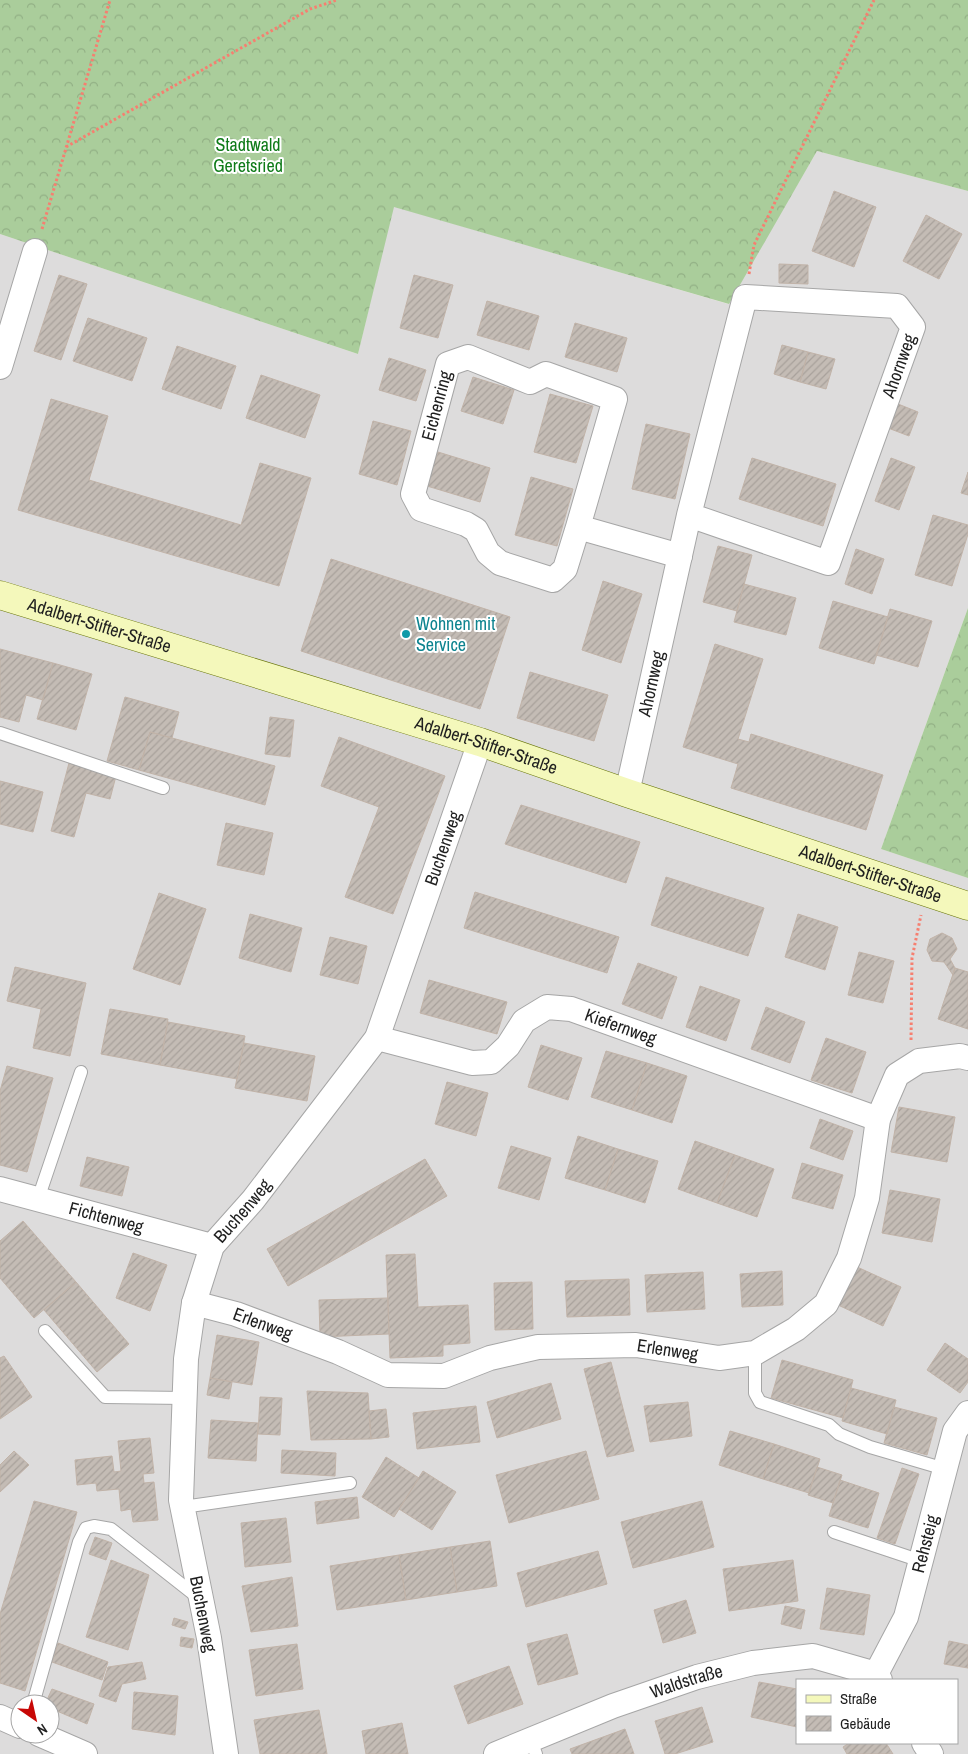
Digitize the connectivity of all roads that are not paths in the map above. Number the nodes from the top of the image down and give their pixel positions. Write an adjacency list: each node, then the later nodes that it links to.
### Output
1 (35, 252): 2 (street)
2 (0, 366)
3 (689, 515): 3 (street, Ahornweg); 5 (street, Ahornweg)
4 (578, 527): 4 (street, Eichenring); 5 (street)
5 (680, 556): 10 (street, Ahornweg)
6 (0, 594): 8 (street, Adalbert-Stifter-Straße)
7 (0, 733): 9 (lane)
8 (480, 742): 10 (street, Adalbert-Stifter-Straße); 12 (street, Buchenweg)
9 (163, 788)
10 (627, 793): 11 (street, Adalbert-Stifter-Straße)
11 (968, 906)
12 (377, 1038): 15 (street, Kiefernweg); 18 (street, Buchenweg)
13 (968, 1058): 15 (street, Erlenweg)
14 (81, 1072): 17 (lane)
15 (878, 1119): 21 (street, Erlenweg)
16 (0, 1189): 17 (street, Fichtenweg)
17 (38, 1199): 18 (street, Fichtenweg)
18 (212, 1246): 19 (street, Buchenweg)
19 (194, 1303): 21 (street, Erlenweg); 22 (street, Buchenweg)
20 (45, 1331): 22 (lane)
21 (755, 1353): 24 (lane)
22 (185, 1398): 26 (street, Buchenweg)
23 (968, 1413): 24 (street, Rehsteig)
24 (945, 1469): 28 (street, Rehsteig)
25 (350, 1483): 26 (lane)
26 (183, 1507): 29 (street, Buchenweg)
27 (834, 1532): 28 (lane)
28 (920, 1561): 30 (street, Rehsteig)
29 (201, 1600): 31 (lane); 35 (street, Buchenweg)
30 (878, 1677): 33 (street, Waldstraße)
31 (36, 1694)
32 (60, 1743): 34 (street)
33 (534, 1747): 36 (street, Waldstraße)
34 (85, 1754)
35 (226, 1754)
36 (496, 1754)

